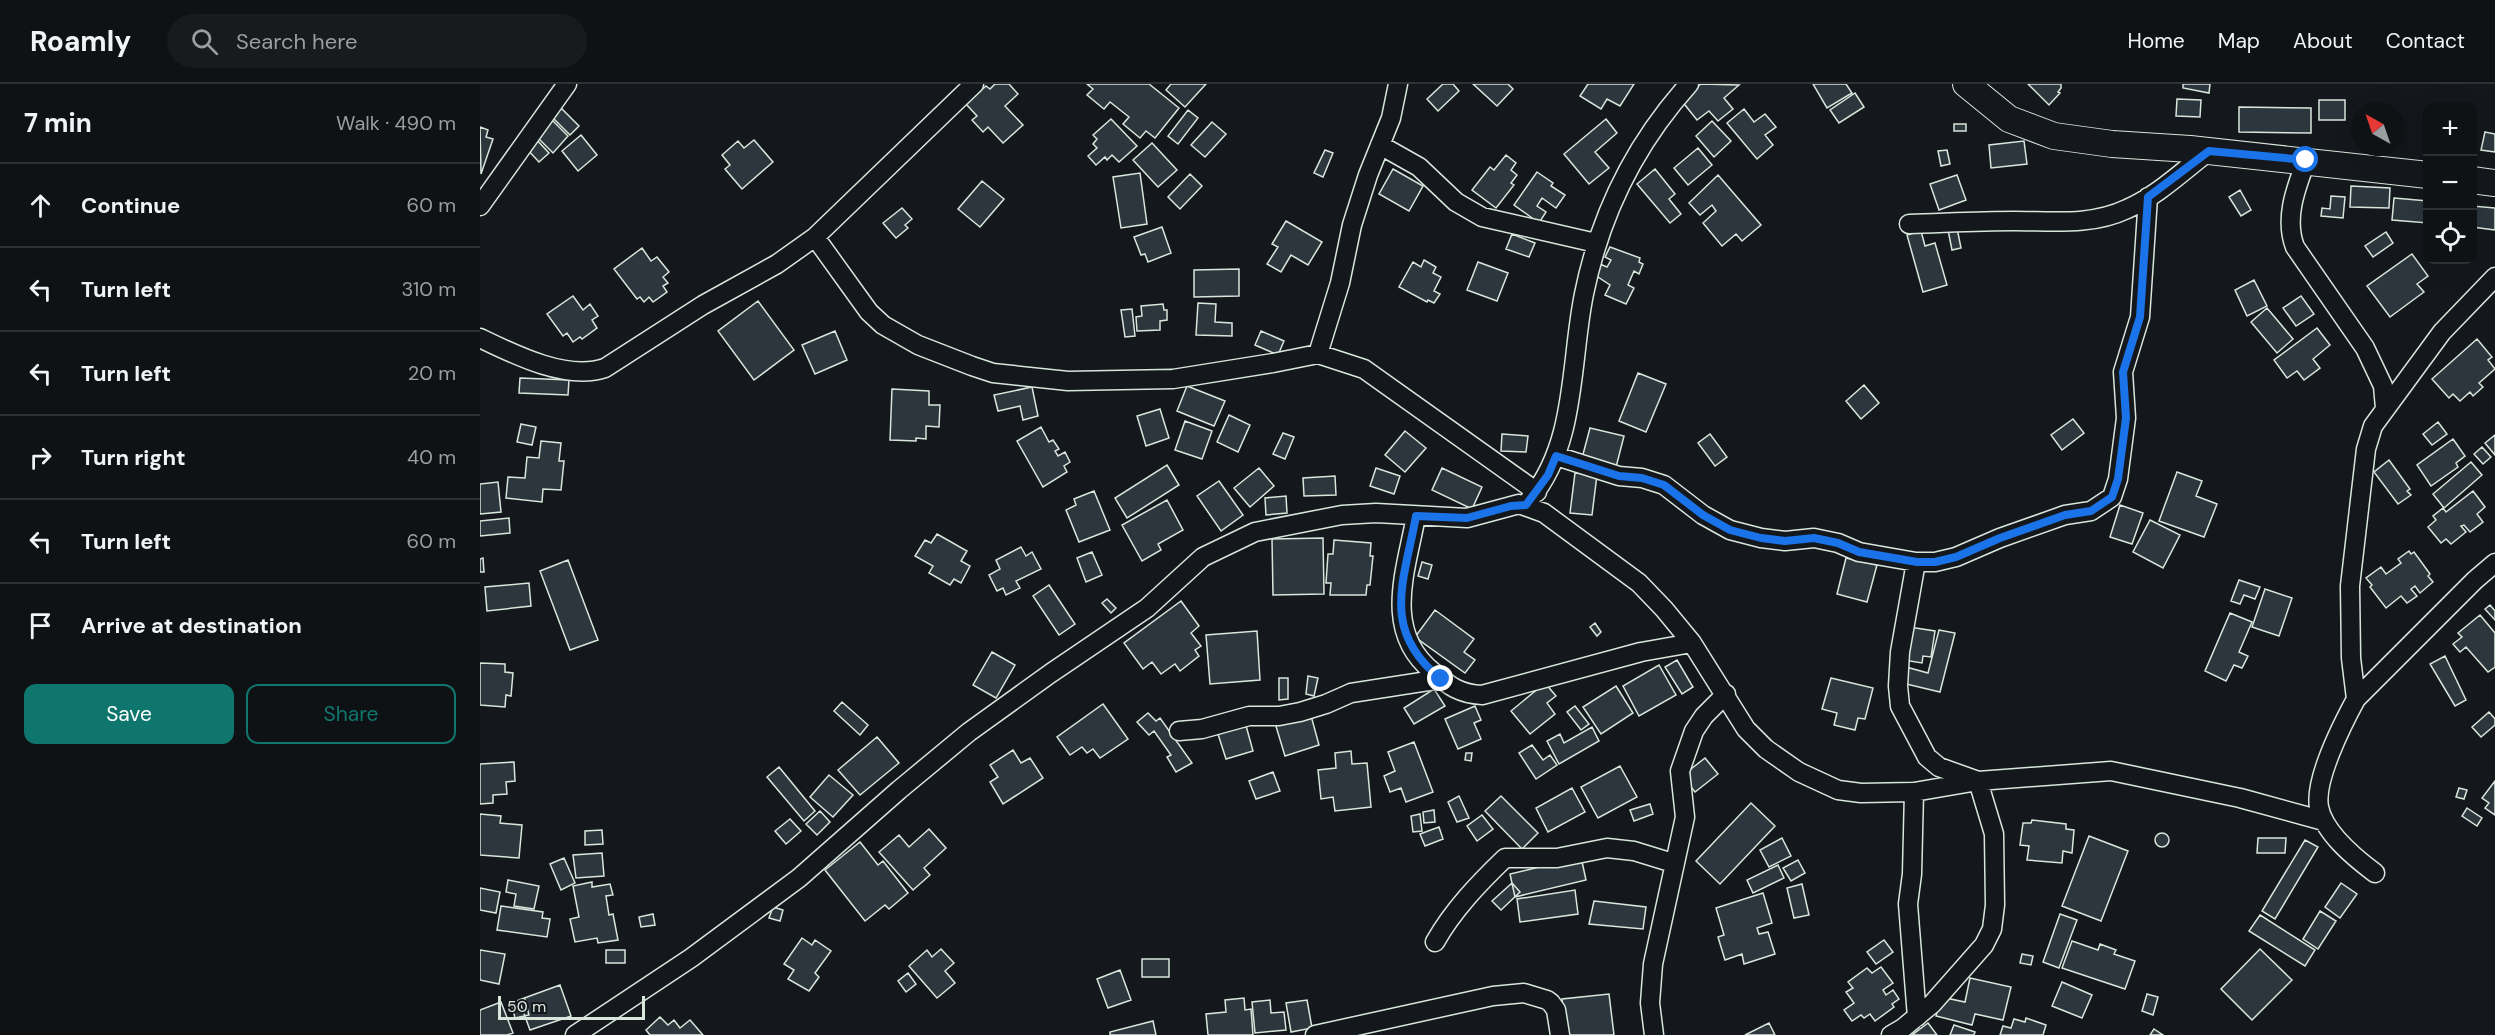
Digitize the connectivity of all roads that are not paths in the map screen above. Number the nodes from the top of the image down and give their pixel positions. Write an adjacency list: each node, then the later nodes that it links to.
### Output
1 (567, 84): 13 (street)
2 (974, 84): 15 (street)
3 (1398, 84): 6 (street)
4 (1689, 84): 16 (street)
5 (1966, 84): 7 (street)
6 (1380, 145): 16 (street); 19 (street)
7 (2209, 151): 8 (street); 12 (street)
8 (2306, 160): 9 (street); 20 (street)
9 (2423, 175)
10 (2477, 181): 11 (street)
11 (2495, 183)
12 (2148, 197): 14 (street); 24 (street)
13 (480, 206)
14 (1909, 224)
15 (815, 237): 18 (street); 19 (street)
16 (1596, 243): 21 (street)
17 (2495, 277): 20 (street)
18 (480, 338)
19 (1318, 354): 22 (street)
20 (2385, 408): 29 (street)
21 (1556, 456): 22 (street); 24 (street)
22 (1531, 499): 23 (street); 26 (street)
23 (1416, 516): 27 (street); 38 (street)
24 (1917, 562): 31 (street)
25 (2495, 563): 29 (street)
26 (1692, 642): 27 (street); 28 (street)
27 (1441, 679): 30 (street)
28 (1725, 694): 32 (street); 34 (street)
29 (2356, 699): 33 (street)
30 (1179, 731)
31 (1978, 781): 32 (street); 33 (street); 37 (street)
32 (1914, 792): 37 (street)
33 (2324, 821): 35 (street)
34 (1673, 863): 36 (street); 41 (street)
35 (2375, 873)
36 (1435, 942)
37 (1917, 1017): 42 (street)
38 (582, 1033)
39 (1315, 1035): 40 (street)
40 (1560, 1035)
41 (1654, 1035)
42 (1891, 1035)

